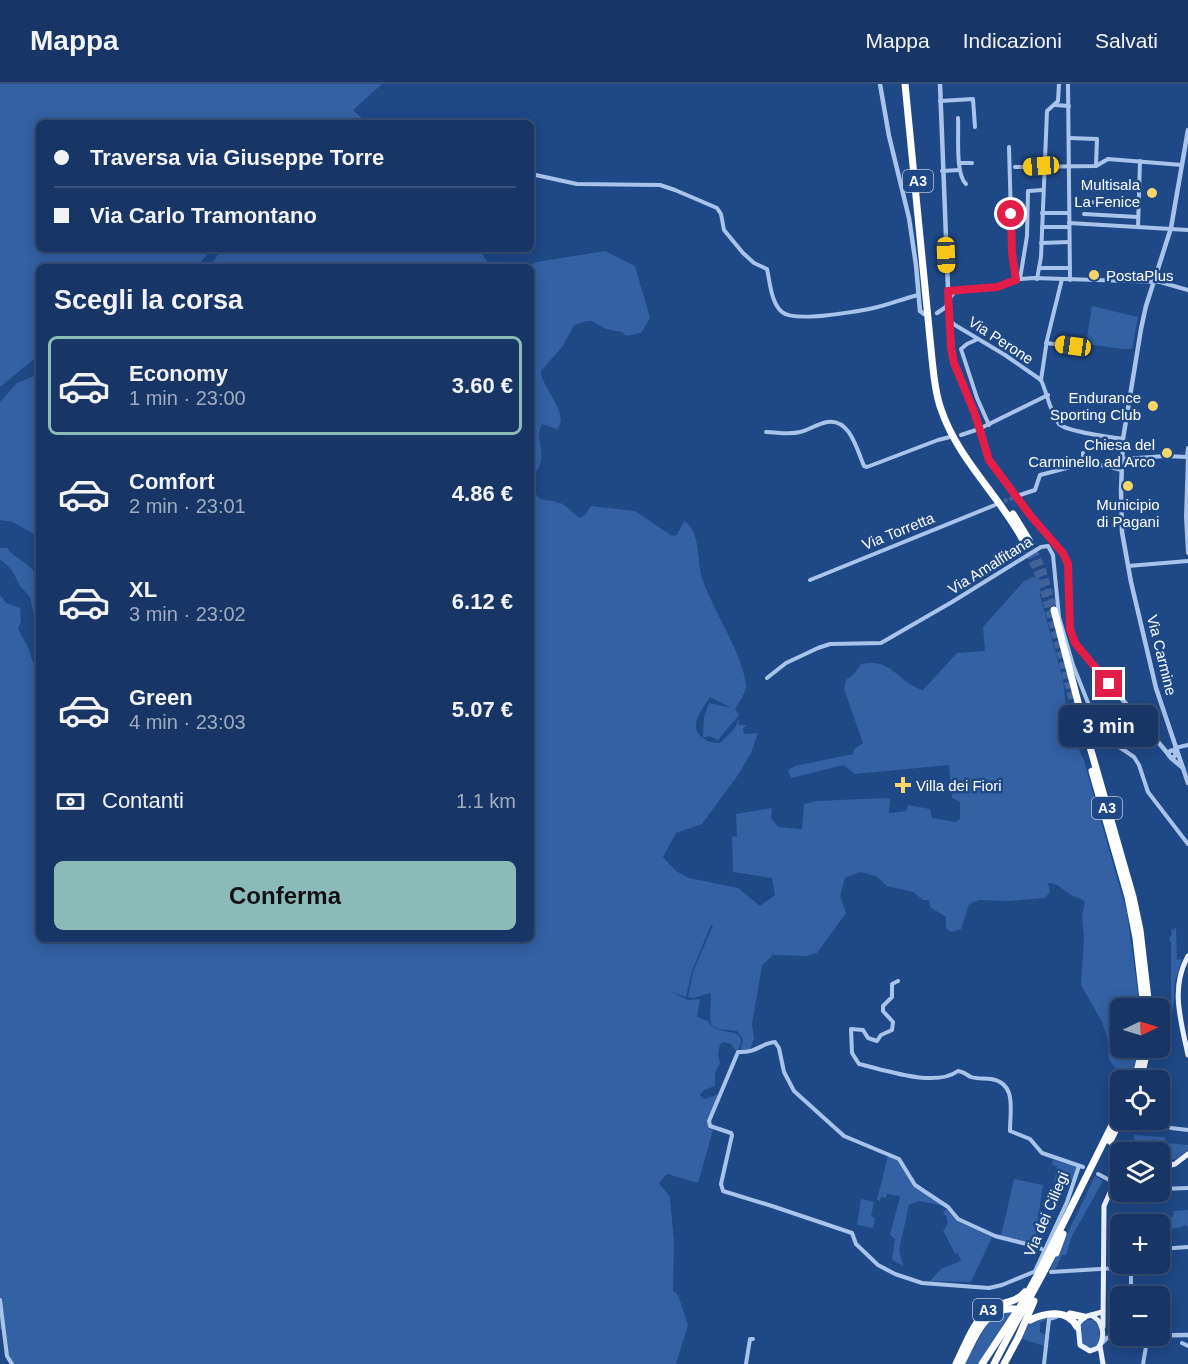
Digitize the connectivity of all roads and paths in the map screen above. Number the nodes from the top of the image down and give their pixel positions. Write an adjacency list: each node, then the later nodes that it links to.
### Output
1 (880, 84): 51 (street)
2 (907, 84): 74 (highway, A3)
3 (940, 84): 6 (street)
4 (1059, 84): 7 (street)
5 (1068, 84): 8 (street)
6 (940, 101): 10 (street); 23 (street)
7 (1055, 105): 8 (street); 19 (street)
8 (1069, 106): 12 (street)
9 (958, 118): 15 (street)
10 (975, 127)
11 (1187, 132): 18 (street, Via Carmine)
12 (1069, 138): 17 (street); 20 (street)
13 (1009, 147): 44 (street)
14 (1140, 161): 18 (street); 20 (street); 28 (street)
15 (959, 163): 16 (street); 22 (street)
16 (972, 163)
17 (1069, 165): 19 (street); 20 (street); 30 (street)
18 (1182, 165): 36 (street, Via Carmine)
19 (1045, 166): 21 (street); 26 (street)
20 (1096, 166)
21 (1014, 167)
22 (959, 170): 23 (street); 25 (street)
23 (942, 171): 47 (street)
24 (534, 175): 51 (street)
25 (966, 184)
26 (1043, 190): 29 (street); 44 (street)
27 (1085, 202): 28 (street)
28 (1139, 204): 32 (street)
29 (1042, 213): 30 (street); 34 (street)
30 (1069, 213): 33 (street)
31 (1084, 214): 32 (street)
32 (1138, 217): 35 (street)
33 (1069, 225): 34 (street); 35 (street); 38 (street)
34 (1042, 227): 39 (street)
35 (1138, 227): 36 (street)
36 (1171, 228): 37 (street); 46 (street, Via Carmine)
37 (1188, 230)
38 (1069, 242): 39 (street); 41 (street)
39 (1041, 243): 40 (street)
40 (1039, 268): 41 (street); 42 (street)
41 (1070, 268): 45 (street)
42 (1037, 279): 43 (street); 44 (street)
43 (1062, 279): 45 (street); 56 (street)
44 (1018, 280): 50 (street)
45 (1070, 280): 46 (street)
46 (1155, 282): 48 (street); 65 (street, Via Carmine)
47 (947, 283): 49 (street); 50 (street)
48 (1188, 290)
49 (948, 291): 50 (street); 52 (street)
50 (955, 291): 52 (street)
51 (918, 295): 53 (street)
52 (948, 302): 54 (street); 54 (street)
53 (924, 314)
54 (949, 314): 55 (street, Via Perone); 61 (street)
55 (979, 339): 58 (street, Via Perone); 60 (street)
56 (1047, 340): 57 (street); 58 (street)
57 (1085, 345)
58 (1041, 380): 59 (street)
59 (1048, 395): 60 (street); 65 (street)
60 (989, 425): 61 (street)
61 (979, 429): 63 (street); 83 (street)
62 (766, 432): 64 (street)
63 (961, 435)
64 (950, 437)
65 (1123, 439): 69 (street, Via Carmine)
66 (1188, 448): 68 (street)
67 (1083, 453): 70 (street)
68 (1187, 457): 69 (street); 75 (street)
69 (1123, 459): 71 (street, Via Carmine)
70 (1083, 464): 71 (street); 72 (street)
71 (1122, 470): 77 (street, Via Carmine)
72 (1020, 495)
73 (995, 505): 78 (street, Via Torretta)
74 (1027, 541)
75 (1188, 553)
76 (1188, 561): 77 (street)
77 (1128, 566): 83 (street, Via Carmine)
78 (810, 580)
79 (1054, 610): 90 (highway, A3)
80 (767, 678): 86 (street, Via Amalfitana)
81 (1082, 734): 89 (highway, A3)
82 (1188, 745): 83 (street)
83 (1173, 752): 84 (street, Via Carmine)
84 (1185, 767): 85 (street, Via Carmine)
85 (1188, 783)
86 (1188, 844)
87 (1188, 956): 91 (main road)
88 (898, 981): 107 (street, Via dei Ciliegi)
89 (1143, 998)
90 (1148, 998)
91 (1187, 1046): 92 (main road)
92 (1188, 1055)
93 (1171, 1128): 96 (street)
94 (1110, 1129): 111 (highway, A3)
95 (1115, 1130): 104 (highway, A3)
96 (1188, 1130)
97 (1188, 1154): 98 (main road)
98 (1170, 1165)
99 (1098, 1174): 100 (street)
100 (1110, 1179)
101 (1188, 1188): 102 (street)
102 (1170, 1189)
103 (1110, 1191): 108 (main road)
104 (1063, 1234): 138 (highway, A3); 139 (highway)
105 (1188, 1247): 106 (street)
106 (1170, 1248)
107 (1044, 1251): 111 (street, Via dei Ciliegi); 111 (street)
108 (1103, 1268): 109 (street); 110 (street); 115 (main road)
109 (1110, 1268)
110 (1051, 1272)
111 (1036, 1273): 135 (highway, A3); 137 (highway, A3)
112 (0, 1300): 133 (street)
113 (1015, 1309): 136 (highway, A3)
114 (1031, 1311): 117 (highway)
115 (1102, 1312): 117 (main road); 120 (main road)
116 (1062, 1315): 118 (highway); 119 (highway); 140 (street)
117 (1087, 1316): 119 (main road); 120 (main road)
118 (1030, 1320)
119 (1077, 1327): 131 (main road)
120 (1103, 1328): 121 (street); 128 (main road)
121 (1110, 1335)
122 (1170, 1335): 123 (street)
123 (1188, 1335)
124 (1015, 1336): 139 (highway, A3)
125 (1110, 1337): 128 (street)
126 (753, 1339): 134 (street)
127 (1182, 1343): 130 (street)
128 (1101, 1345): 131 (main road); 132 (main road)
129 (1146, 1346): 141 (street)
130 (1188, 1346)
131 (1090, 1351): 132 (main road)
132 (1102, 1363)
133 (12, 1364)
134 (746, 1364)
135 (956, 1364)
136 (962, 1364)
137 (982, 1364)
138 (994, 1364)
139 (1002, 1364)
140 (1044, 1364)
141 (1143, 1364)

